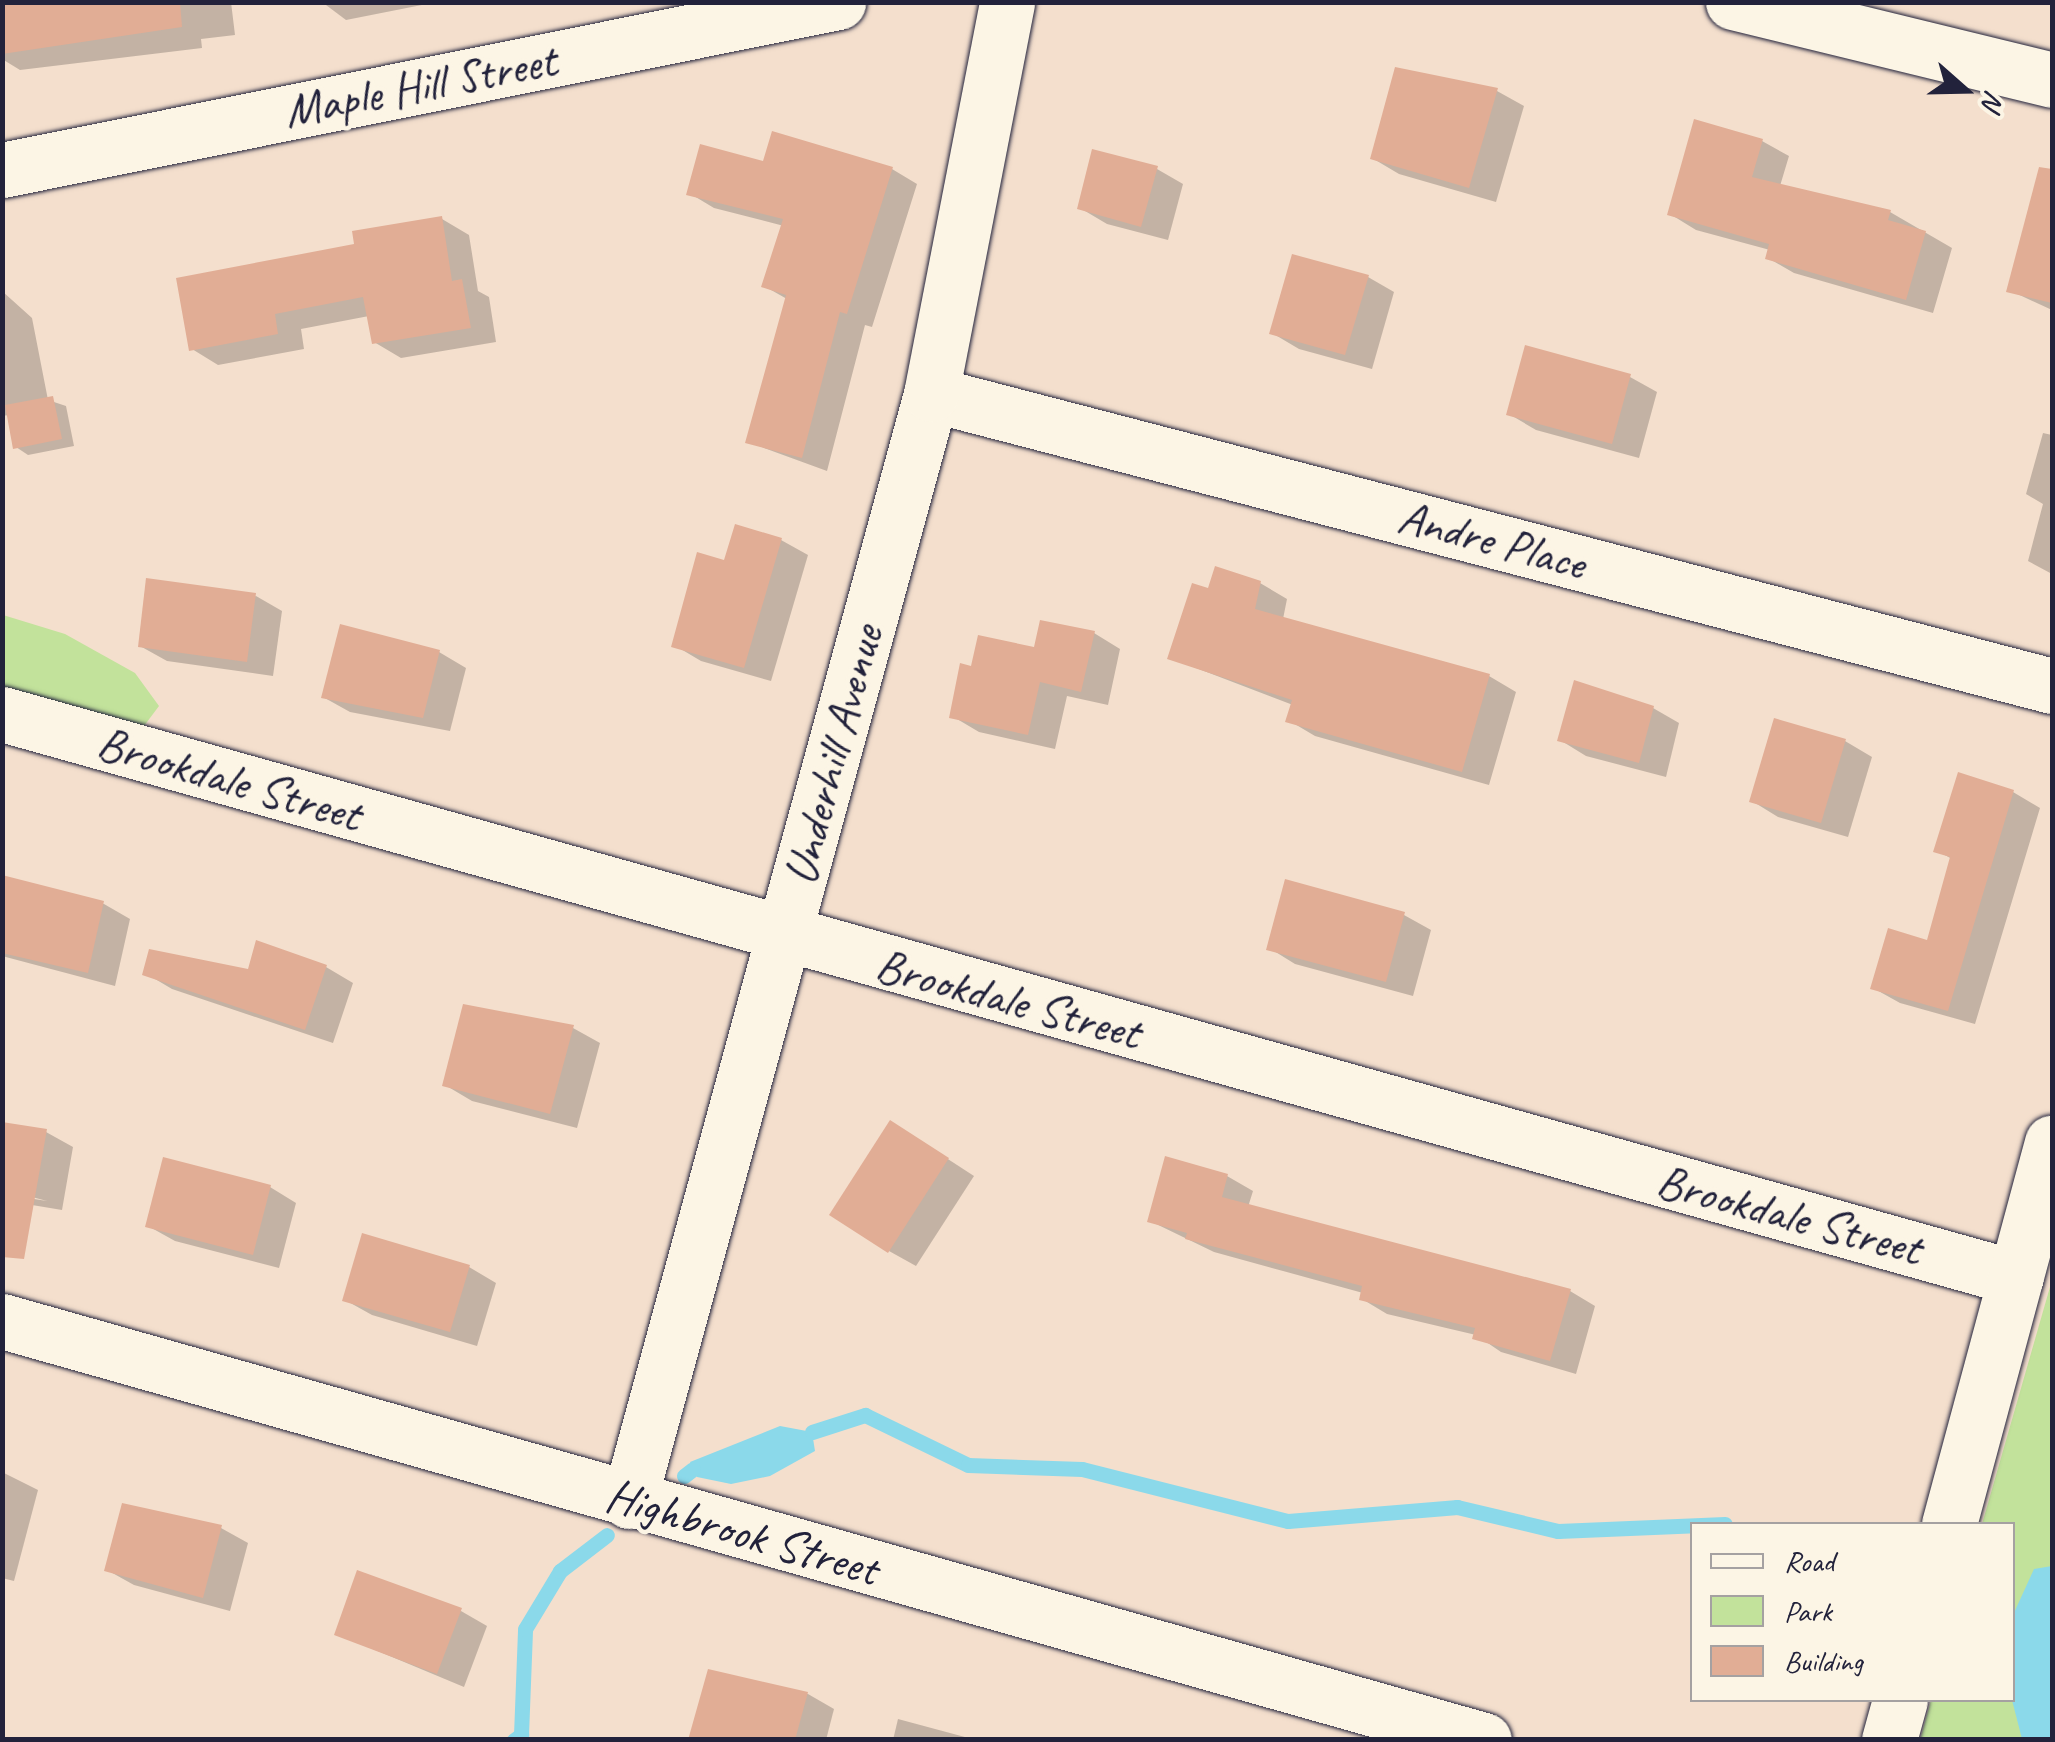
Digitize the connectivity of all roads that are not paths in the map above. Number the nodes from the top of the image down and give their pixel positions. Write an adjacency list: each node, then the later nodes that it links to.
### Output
1 (838, 2): 5 (street, Maple Hill Street)
2 (1008, 2): 6 (street, Underhill Avenue)
3 (1734, 2): 4 (street)
4 (2052, 80)
5 (2, 170)
6 (931, 394): 7 (street, Andre Place); 9 (street, Underhill Avenue)
7 (2052, 686)
8 (2, 714): 9 (street, Brookdale Street)
9 (783, 937): 11 (street, Brookdale Street); 13 (street, Underhill Avenue)
10 (2052, 1143): 11 (street)
11 (2016, 1278): 14 (street)
12 (2, 1321): 13 (street, Highbrook Street)
13 (628, 1501): 16 (street, Highbrook Street)
14 (1949, 1522)
15 (1899, 1702): 17 (street)
16 (1484, 1740)
17 (1889, 1740)

